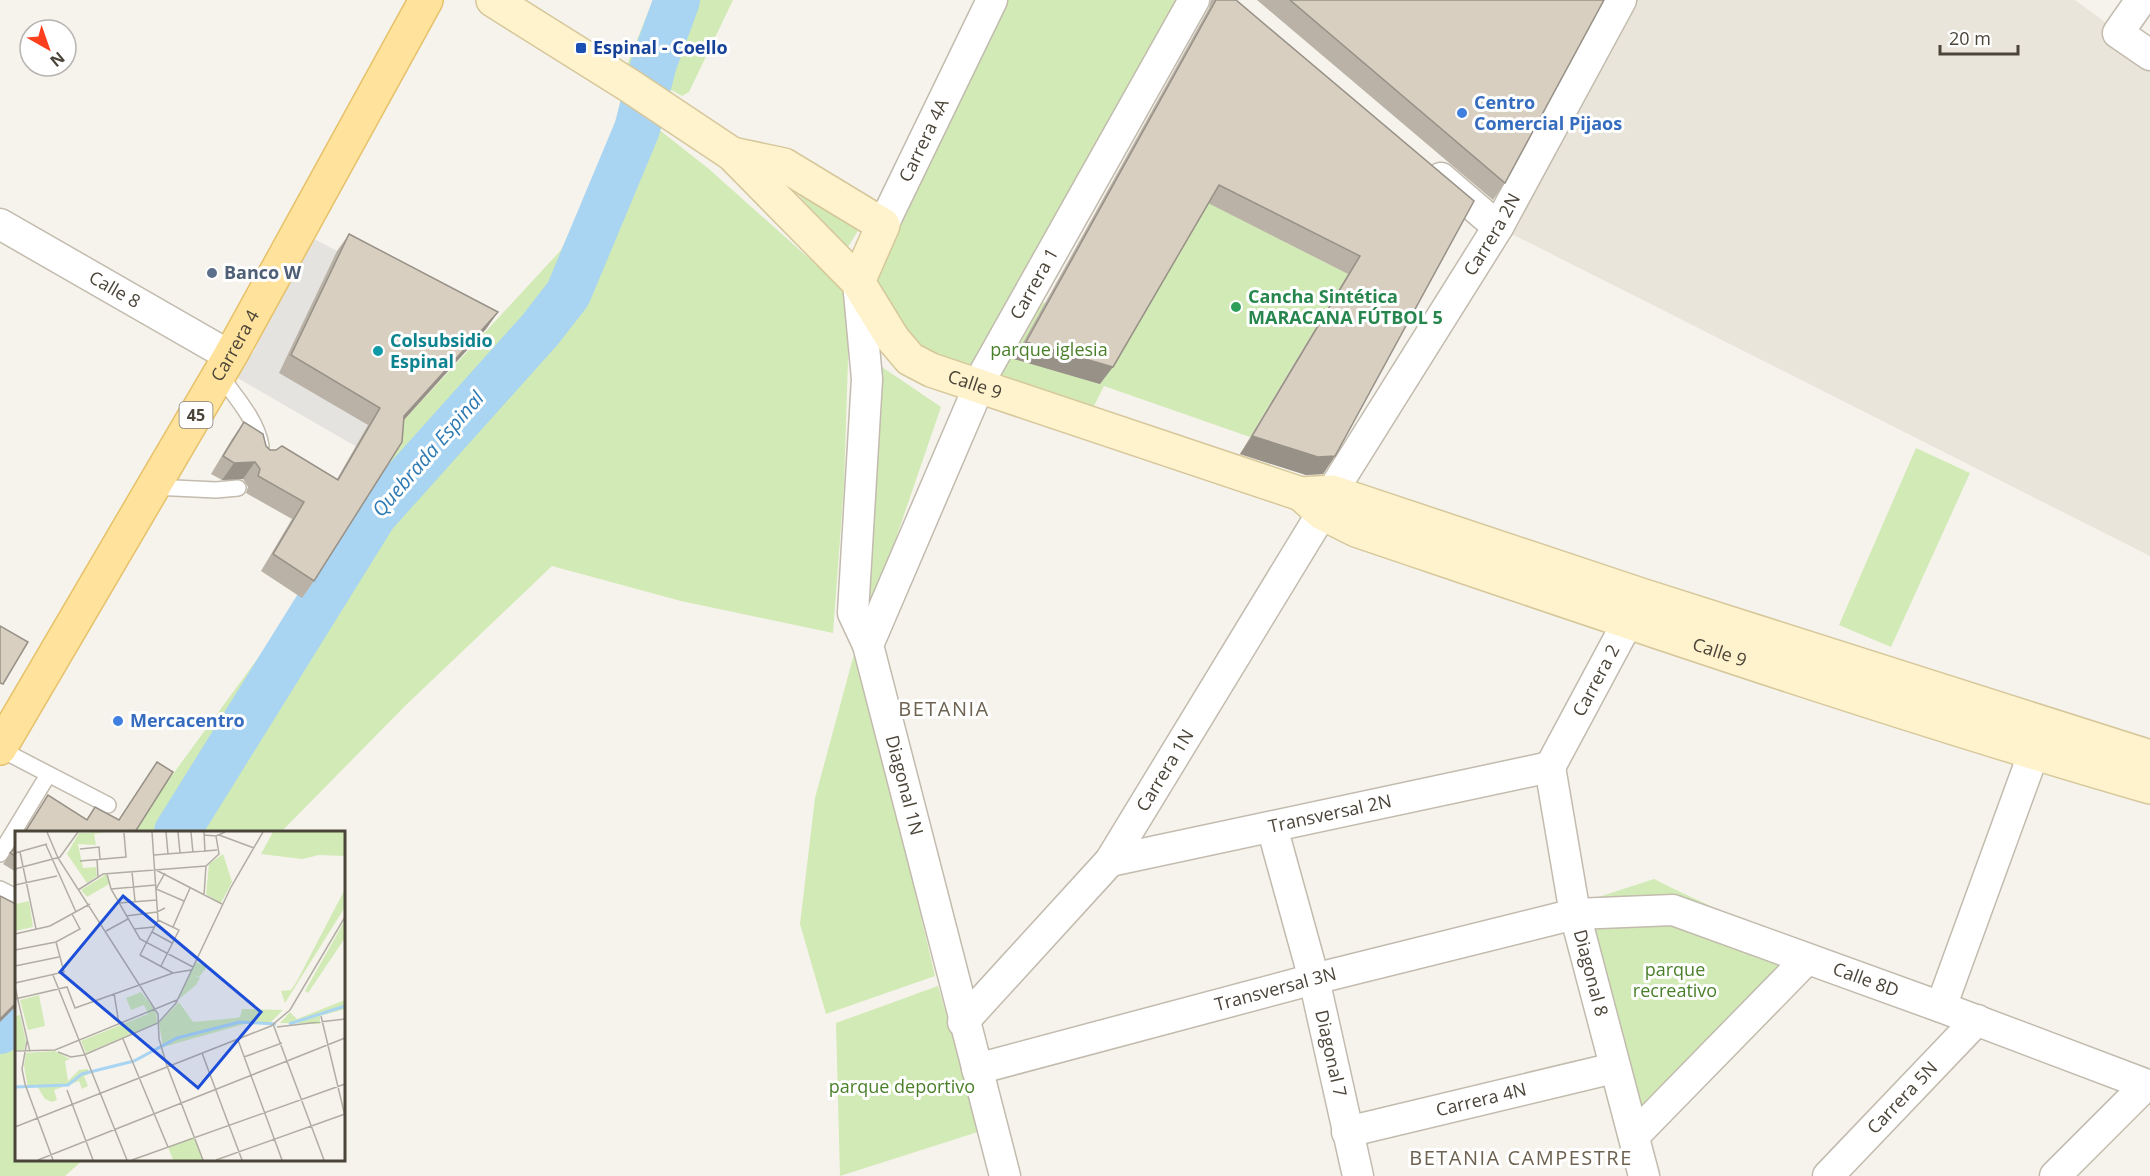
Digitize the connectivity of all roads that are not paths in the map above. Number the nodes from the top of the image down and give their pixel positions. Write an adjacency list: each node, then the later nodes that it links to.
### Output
1 (426, 0): 14 (main road, Carrera 4 / 45)
2 (493, 0): 8 (street, Calle 9)
3 (992, 0): 11 (street, Carrera 4A)
4 (1194, 0): 15 (street, Carrera 1)
5 (1621, 0): 12 (street, Carrera 2N)
6 (2141, 0): 7 (street)
7 (2150, 55)
8 (732, 154): 11 (street, Calle 9); 13 (street, Calle 9)
9 (1418, 159): 12 (street)
10 (0, 224): 14 (street, Calle 8)
11 (884, 225): 13 (street, Carrera 4A)
12 (1498, 227): 19 (street, Carrera 2N)
13 (858, 282): 15 (street, Calle 9); 21 (street, Diagonal 1N)
14 (224, 365): 16 (lane); 17 (main road, Carrera 4 / 45)
15 (979, 388): 19 (street, Calle 9); 21 (street, Carrera 1)
16 (262, 458)
17 (153, 487): 18 (lane); 23 (main road, Carrera 4 / 45)
18 (237, 488)
19 (1318, 499): 20 (street, Calle 9); 31 (street, Carrera 1N)
20 (1635, 609): 22 (street, Calle 9); 25 (street, Carrera 2)
21 (868, 645): 39 (street, Diagonal 1N)
22 (2038, 739): 24 (street, Calle 9); 27 (street, Calle 9); 37 (street)
23 (0, 748): 26 (lane)
24 (2150, 757)
25 (1550, 768): 29 (street, Transversal 2N); 34 (street, Diagonal 8)
26 (48, 775): 28 (lane); 30 (lane)
27 (2150, 787)
28 (108, 805)
29 (1272, 827): 31 (street, Transversal 2N); 36 (street, Diagonal 7)
30 (0, 854)
31 (1110, 861): 39 (street, Carrera 1N)
32 (0, 889): 33 (lane)
33 (15, 896)
34 (1575, 914): 35 (street, Calle 8D); 36 (street, Transversal 3N); 40 (street, Diagonal 8)
35 (1807, 959): 37 (street, Calle 8D); 44 (street)
36 (1314, 979): 41 (street, Transversal 3N); 43 (street, Diagonal 7)
37 (1941, 1007): 38 (street, Calle 8D)
38 (1977, 1020): 42 (street, Calle 8D); 48 (street, Carrera 5N)
39 (963, 1022): 41 (street, Diagonal 1N)
40 (1614, 1068): 43 (street, Carrera 4N); 44 (street, Diagonal 8)
41 (977, 1069): 45 (street, Diagonal 1N)
42 (2148, 1086): 49 (street)
43 (1347, 1132): 46 (street, Diagonal 7)
44 (1634, 1136): 47 (street, Diagonal 8)
45 (1005, 1176)
46 (1358, 1176)
47 (1644, 1176)
48 (1828, 1176)
49 (2055, 1176)

